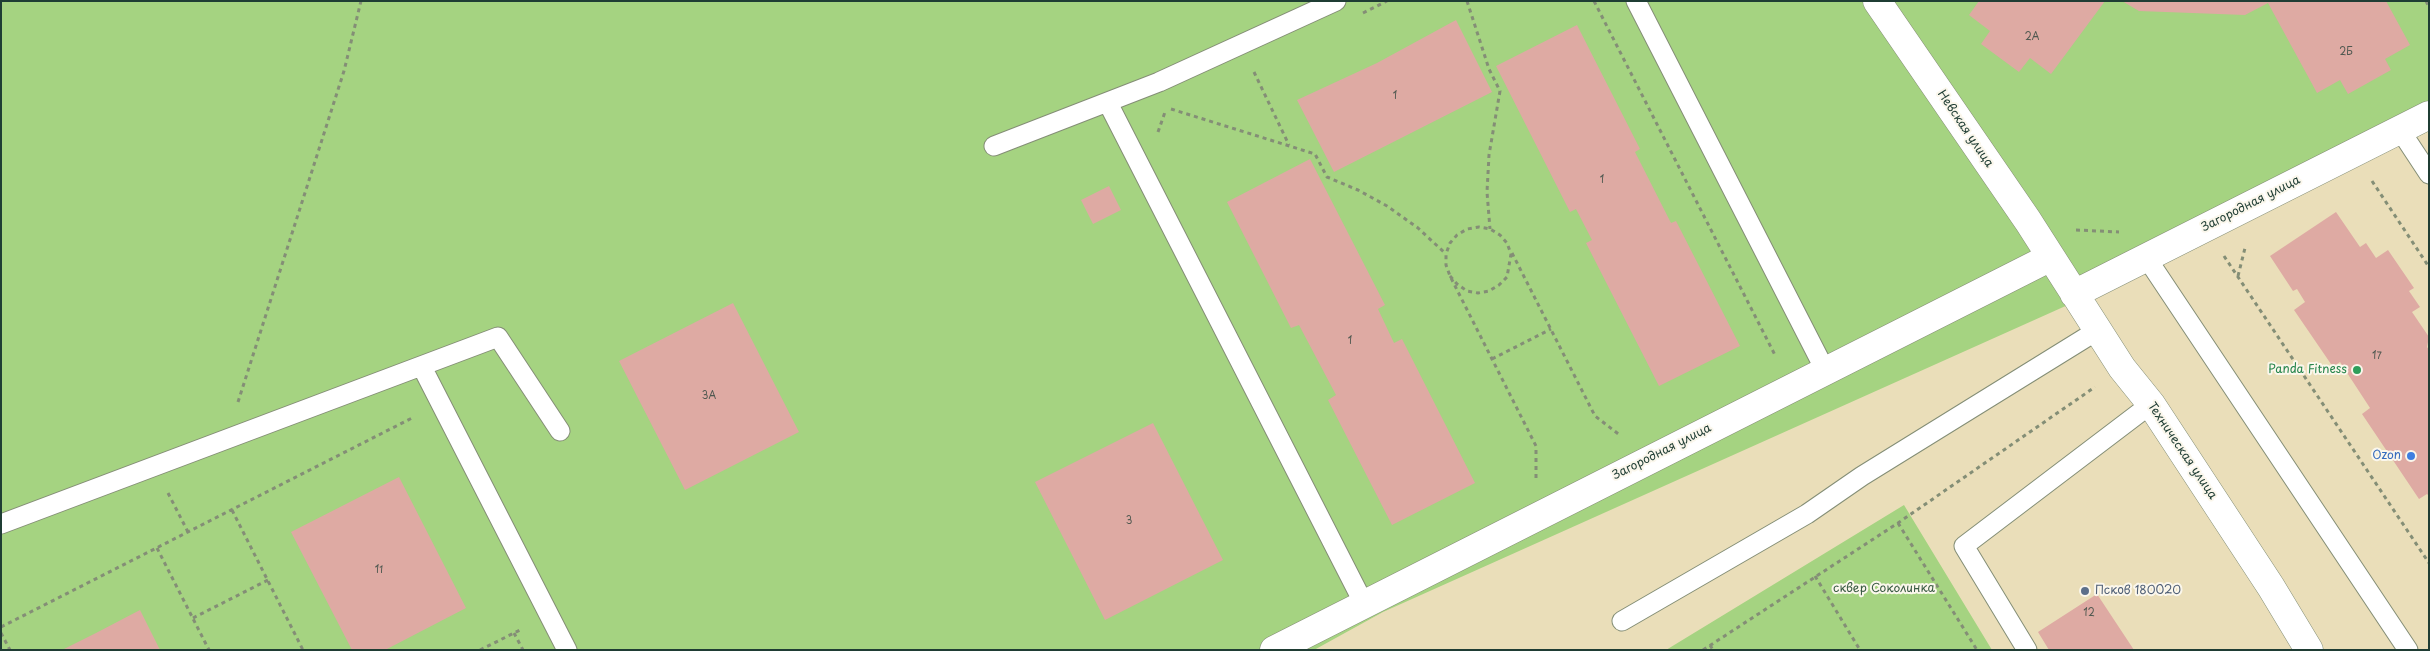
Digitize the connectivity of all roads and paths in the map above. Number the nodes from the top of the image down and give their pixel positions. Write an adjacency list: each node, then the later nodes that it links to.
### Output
1 (361, 1): 44 (path)
2 (1336, 1): 10 (lane)
3 (1467, 1): 21 (path)
4 (1594, 1): 39 (path)
5 (1636, 1): 38 (lane)
6 (1877, 1): 27 (street, Невская улица)
7 (2426, 1): 8 (path)
8 (2429, 7)
9 (1252, 67): 17 (path)
10 (1108, 104): 16 (lane); 55 (lane)
11 (1174, 105): 12 (path)
12 (1170, 109): 15 (path); 17 (path)
13 (2429, 115): 14 (street, Загородная улица)
14 (2400, 130): 18 (lane); 28 (street, Загородная улица)
15 (1158, 140)
16 (994, 146)
17 (1289, 146): 26 (path)
18 (2428, 172)
19 (2370, 178): 29 (path)
20 (2068, 226): 22 (path)
21 (1490, 229): 23 (path); 26 (path)
22 (2123, 232)
23 (1507, 243): 30 (path); 33 (path)
24 (2245, 247): 31 (path)
25 (2222, 252): 31 (path)
26 (1446, 254): 30 (path)
27 (2051, 257): 32 (street, Техническая улица); 38 (street, Загородная улица)
28 (2146, 257): 32 (street, Загородная улица); 76 (lane)
29 (2429, 267)
30 (1450, 276): 35 (path)
31 (2238, 276): 52 (path)
32 (2074, 294): 34 (street, Техническая улица)
33 (1551, 329): 35 (path); 43 (path)
34 (2098, 330): 37 (street, Техническая улица); 58 (lane)
35 (1492, 359): 46 (path)
36 (422, 366): 40 (lane); 42 (lane); 44 (lane)
37 (2122, 368): 41 (street, Техническая улица); 48 (path)
38 (1824, 370): 39 (street, Загородная улица)
39 (1791, 387): 55 (street, Загородная улица)
40 (441, 403): 47 (path); 56 (lane)
41 (2151, 404): 74 (lane); 75 (street, Техническая улица)
42 (560, 431)
43 (1626, 439)
44 (225, 441): 45 (lane)
45 (155, 467): 49 (lane); 50 (path)
46 (1536, 485)
47 (232, 510): 50 (path); 54 (path)
48 (1898, 523): 53 (path); 73 (path)
49 (1, 524)
50 (188, 532): 51 (path)
51 (157, 548): 57 (path); 59 (path)
52 (2429, 563)
53 (1816, 576): 62 (path); 72 (path)
54 (268, 580): 57 (path); 65 (path)
55 (1364, 604): 69 (street, Загородная улица)
56 (549, 615): 61 (path); 68 (lane)
57 (193, 618): 64 (path)
58 (1622, 621)
59 (1, 627)
60 (1, 633): 63 (path)
61 (514, 633): 66 (path); 67 (path)
62 (1710, 645): 70 (path); 71 (path)
63 (10, 650)
64 (209, 650)
65 (304, 650)
66 (480, 650)
67 (523, 650)
68 (567, 650)
69 (1274, 650)
70 (1703, 650)
71 (1713, 650)
72 (1860, 650)
73 (1977, 650)
74 (2027, 650)
75 (2309, 650)
76 (2408, 650)

